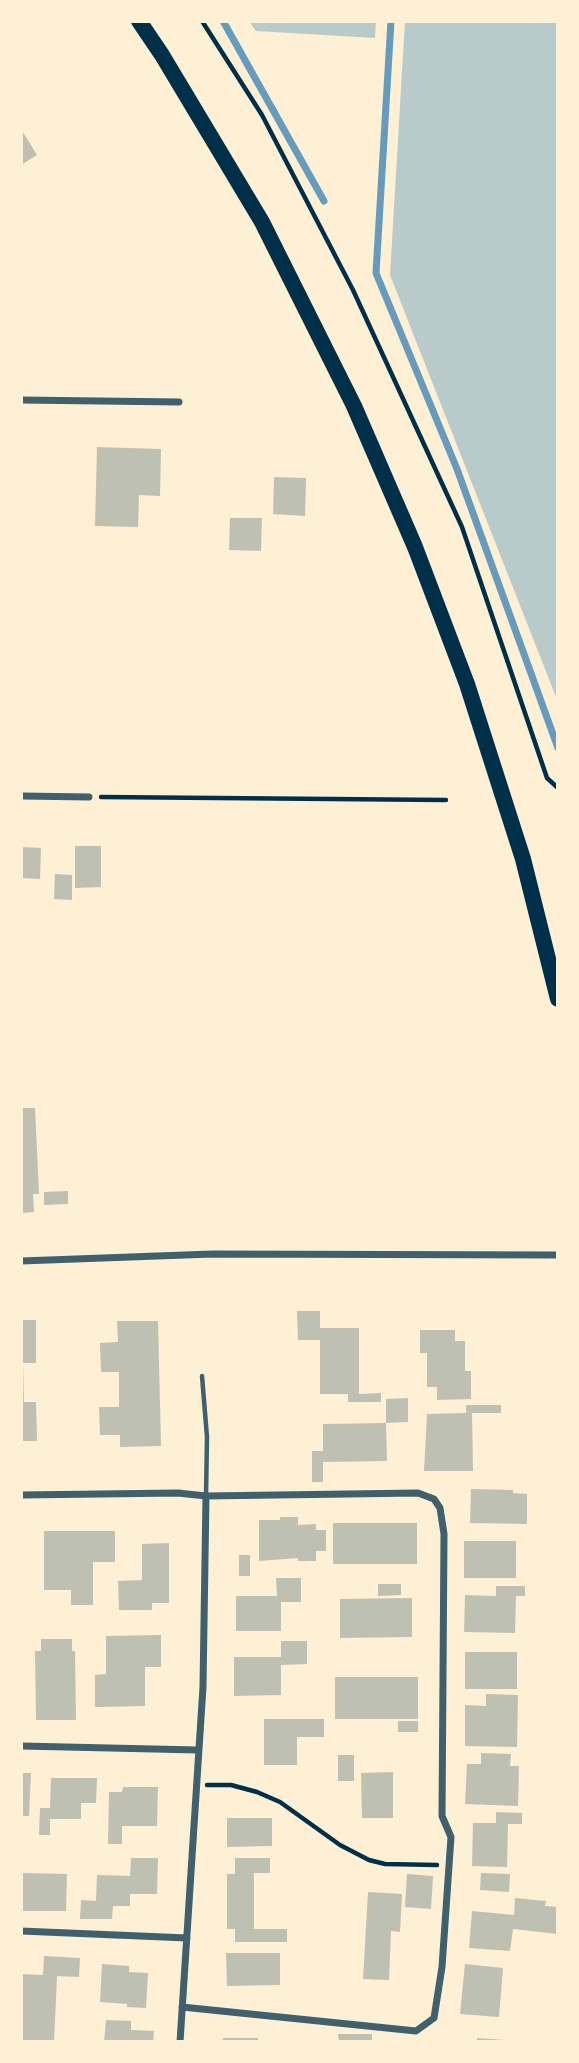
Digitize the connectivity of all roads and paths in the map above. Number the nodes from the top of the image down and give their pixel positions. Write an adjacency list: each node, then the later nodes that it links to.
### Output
1 (139, 21): 9 (main road)
2 (202, 21): 5 (path)
3 (21, 400): 4 (street)
4 (179, 402)
5 (558, 789)
6 (21, 796): 7 (street)
7 (89, 797): 8 (path)
8 (446, 800)
9 (558, 999)
10 (558, 1255): 11 (street)
11 (21, 1261)
12 (202, 1376): 14 (lane)
13 (21, 1495): 14 (street)
14 (206, 1496): 16 (street); 18 (street)
15 (21, 1746): 16 (street)
16 (198, 1749): 17 (street)
17 (196, 1785): 18 (path); 20 (street)
18 (449, 1865): 21 (street)
19 (21, 1931): 20 (street)
20 (187, 1938): 21 (street)
21 (182, 2007): 22 (street)
22 (180, 2042)

